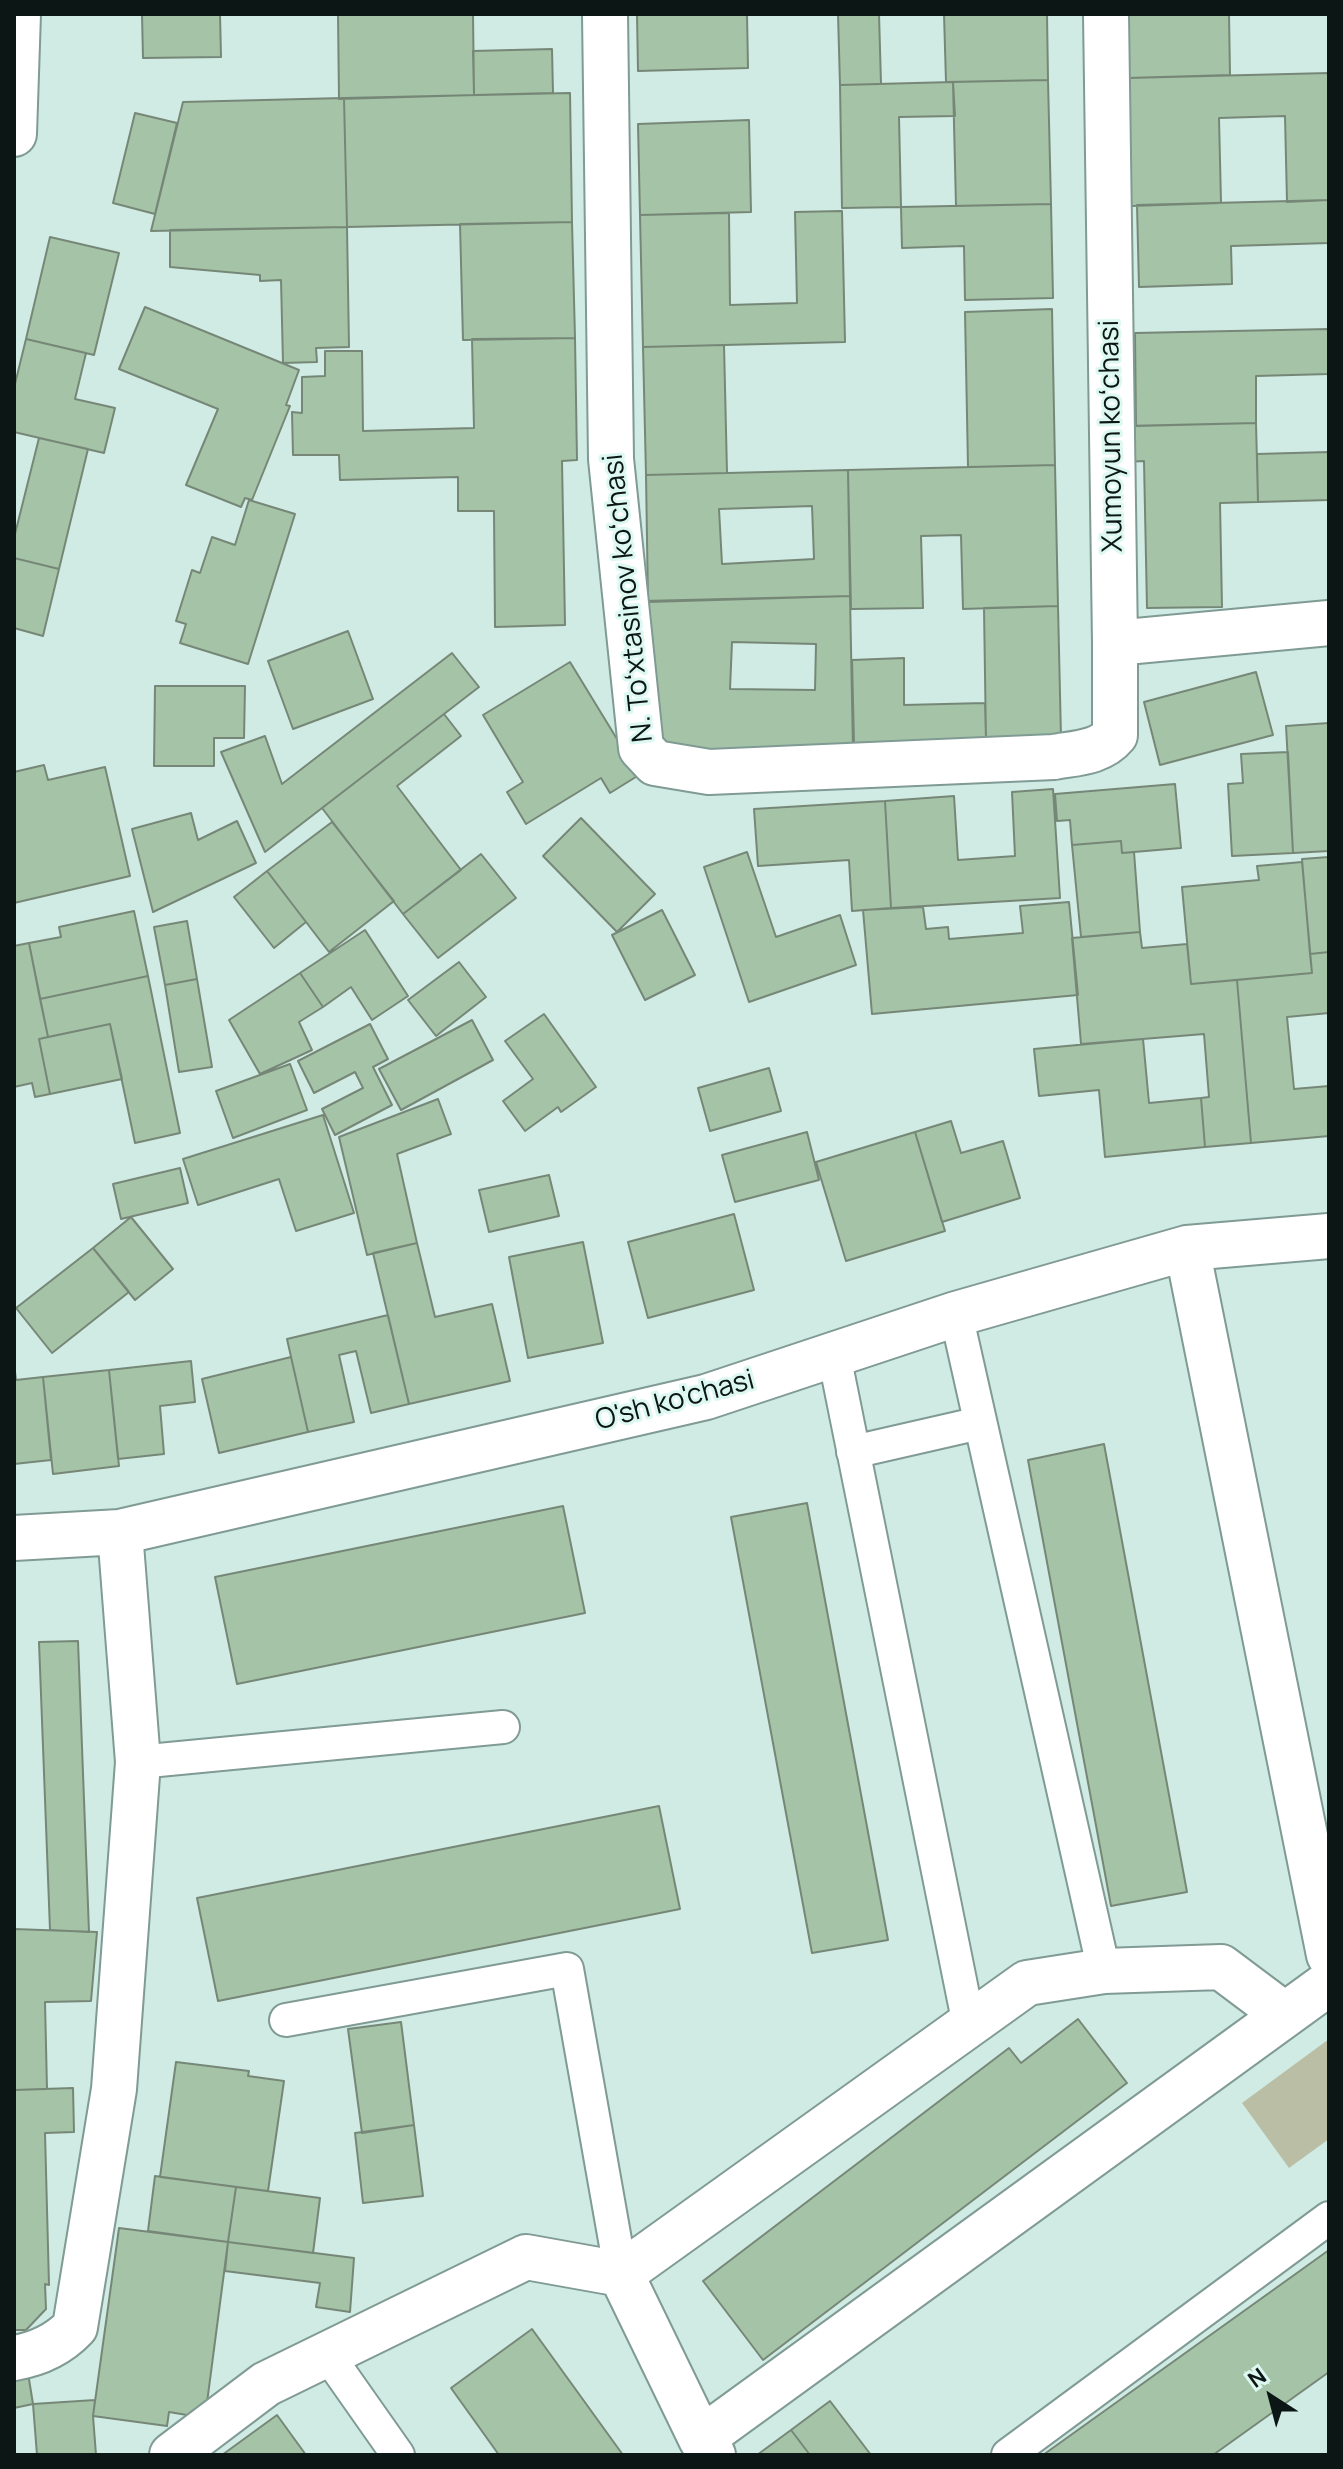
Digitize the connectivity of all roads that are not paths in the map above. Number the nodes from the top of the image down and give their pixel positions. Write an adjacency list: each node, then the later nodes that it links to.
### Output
1 (18, 14): 4 (street)
2 (605, 14): 6 (street, N. Toʻxtasinov koʻchasi)
3 (1106, 14): 6 (street, Xumoyun koʻchasi)
4 (14, 134)
5 (1329, 623): 6 (street)
6 (1115, 643)
7 (1329, 1236): 8 (street, O'sh ko'chasi)
8 (1187, 1248): 9 (street, O'sh ko'chasi); 17 (street)
9 (956, 1314): 10 (street, O'sh ko'chasi); 11 (lane)
10 (834, 1355): 12 (lane); 13 (street, O'sh ko'chasi)
11 (980, 1423): 12 (lane); 18 (lane)
12 (853, 1452): 22 (lane)
13 (120, 1532): 14 (street, O'sh ko'chasi); 16 (street)
14 (14, 1538)
15 (503, 1727): 16 (lane)
16 (138, 1762): 26 (street)
17 (1329, 1955)
18 (1104, 1971): 20 (street); 22 (street)
19 (1329, 1983): 20 (street)
20 (1285, 2015): 27 (street)
21 (286, 2020): 24 (lane)
22 (969, 2025): 24 (street)
23 (1329, 2218): 30 (lane)
24 (621, 2274): 25 (street); 27 (street)
25 (327, 2354): 28 (street); 29 (lane)
26 (14, 2358)
27 (707, 2447)
28 (172, 2455)
29 (398, 2455)
30 (1008, 2455)

